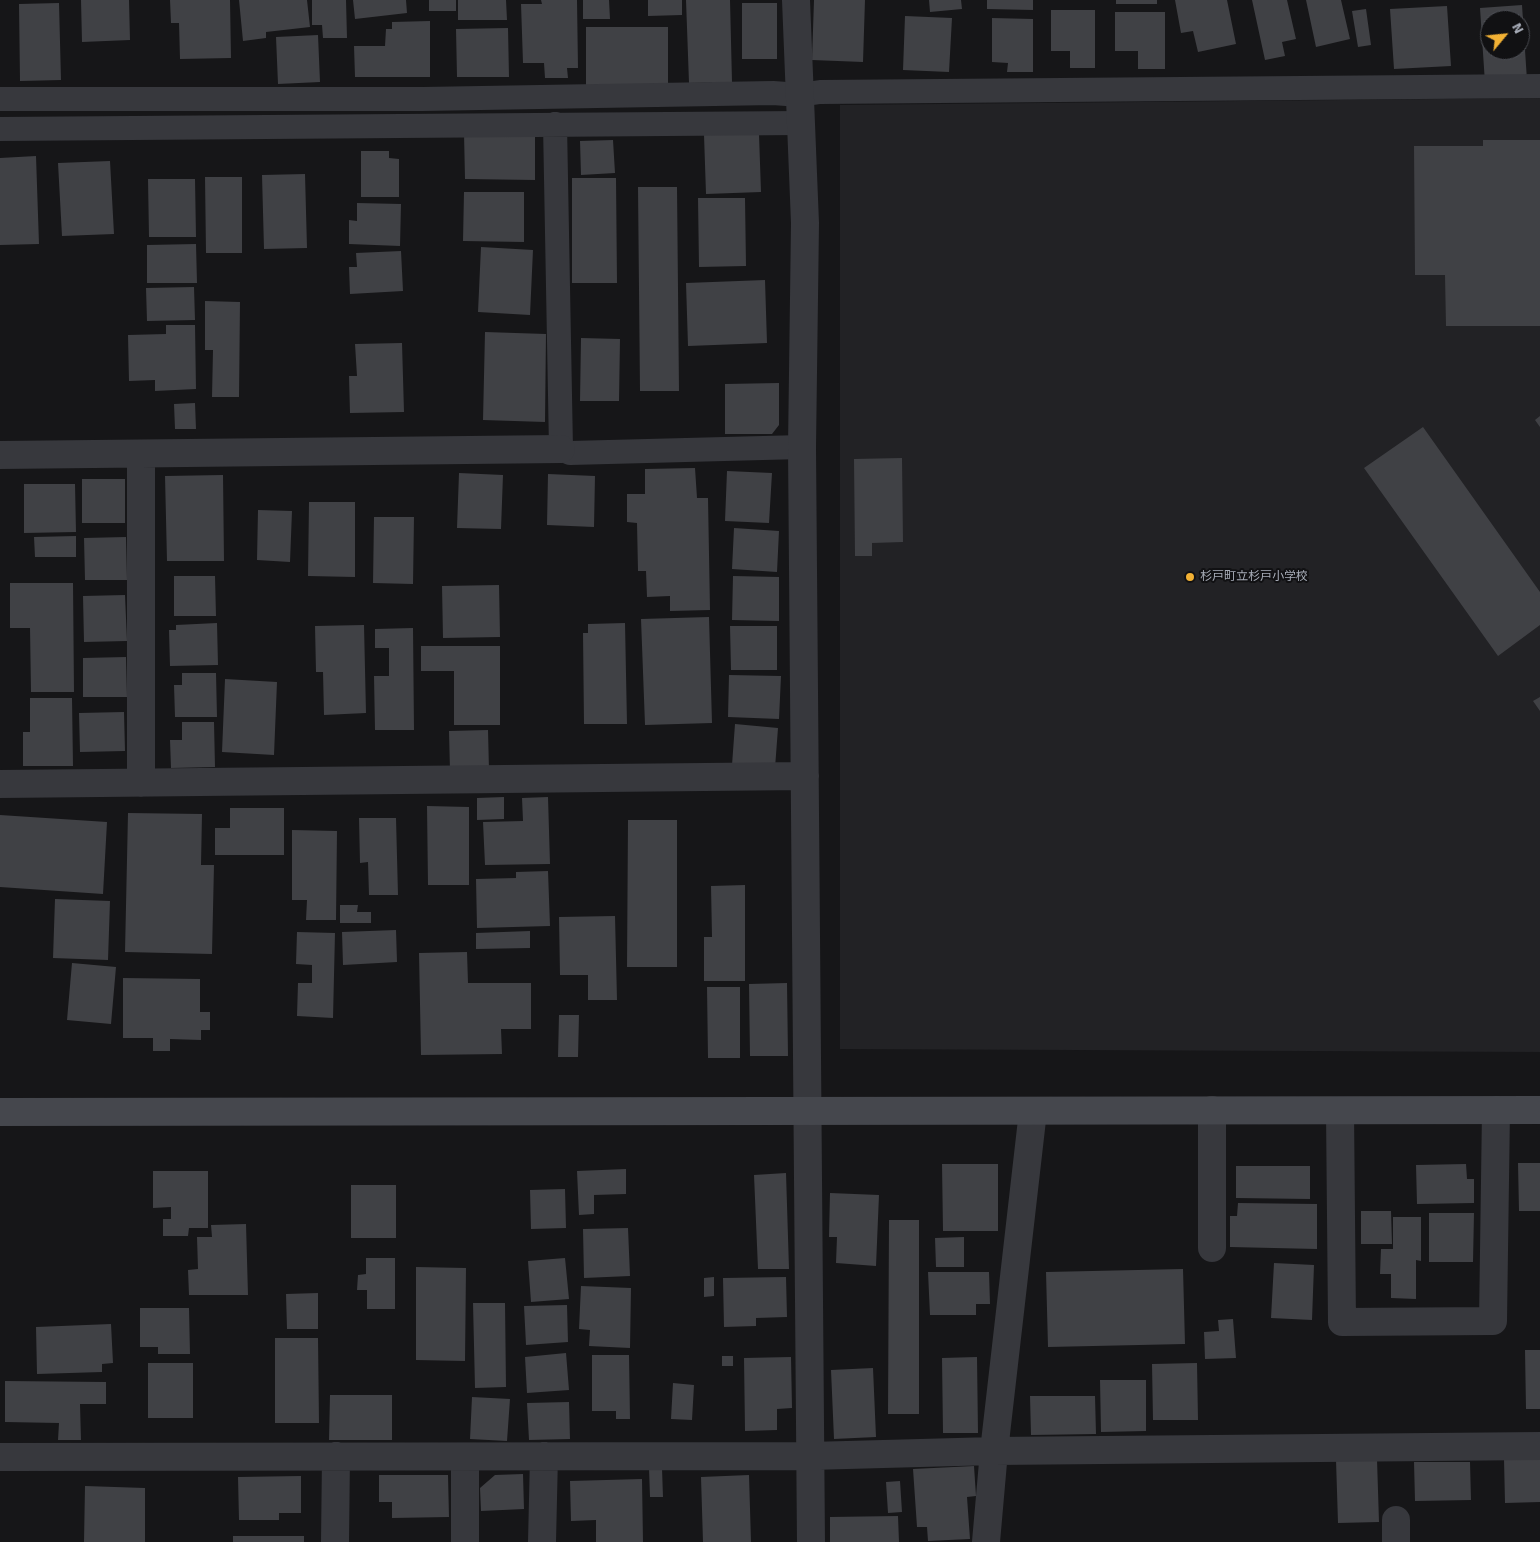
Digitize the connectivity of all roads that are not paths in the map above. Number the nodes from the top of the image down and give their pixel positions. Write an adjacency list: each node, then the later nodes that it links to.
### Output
1 (796, 0): 3 (street)
2 (1540, 86): 3 (lane)
3 (800, 95): 4 (lane); 5 (street)
4 (0, 99)
5 (802, 123): 6 (lane); 8 (street)
6 (556, 124): 7 (lane); 9 (lane)
7 (0, 129)
8 (802, 447): 9 (lane); 12 (street)
9 (561, 449): 10 (street)
10 (141, 454): 11 (street); 13 (street)
11 (0, 455)
12 (805, 776): 13 (street); 21 (street)
13 (141, 783): 14 (street)
14 (0, 784)
15 (1212, 1110): 18 (street); 19 (street); 22 (street)
16 (1496, 1110): 17 (street); 19 (street); 19 (street)
17 (1540, 1110)
18 (1033, 1111): 21 (street); 24 (street)
19 (1340, 1111)
20 (0, 1112): 21 (street)
21 (807, 1112): 27 (street)
22 (1212, 1248)
23 (1540, 1446): 24 (street)
24 (994, 1451): 27 (street); 34 (street)
25 (336, 1456): 28 (street); 29 (street); 30 (street)
26 (544, 1456): 27 (street); 29 (street); 32 (street)
27 (810, 1456): 33 (street)
28 (0, 1457)
29 (465, 1457): 31 (street)
30 (335, 1542)
31 (465, 1542)
32 (542, 1542)
33 (811, 1542)
34 (986, 1542)

